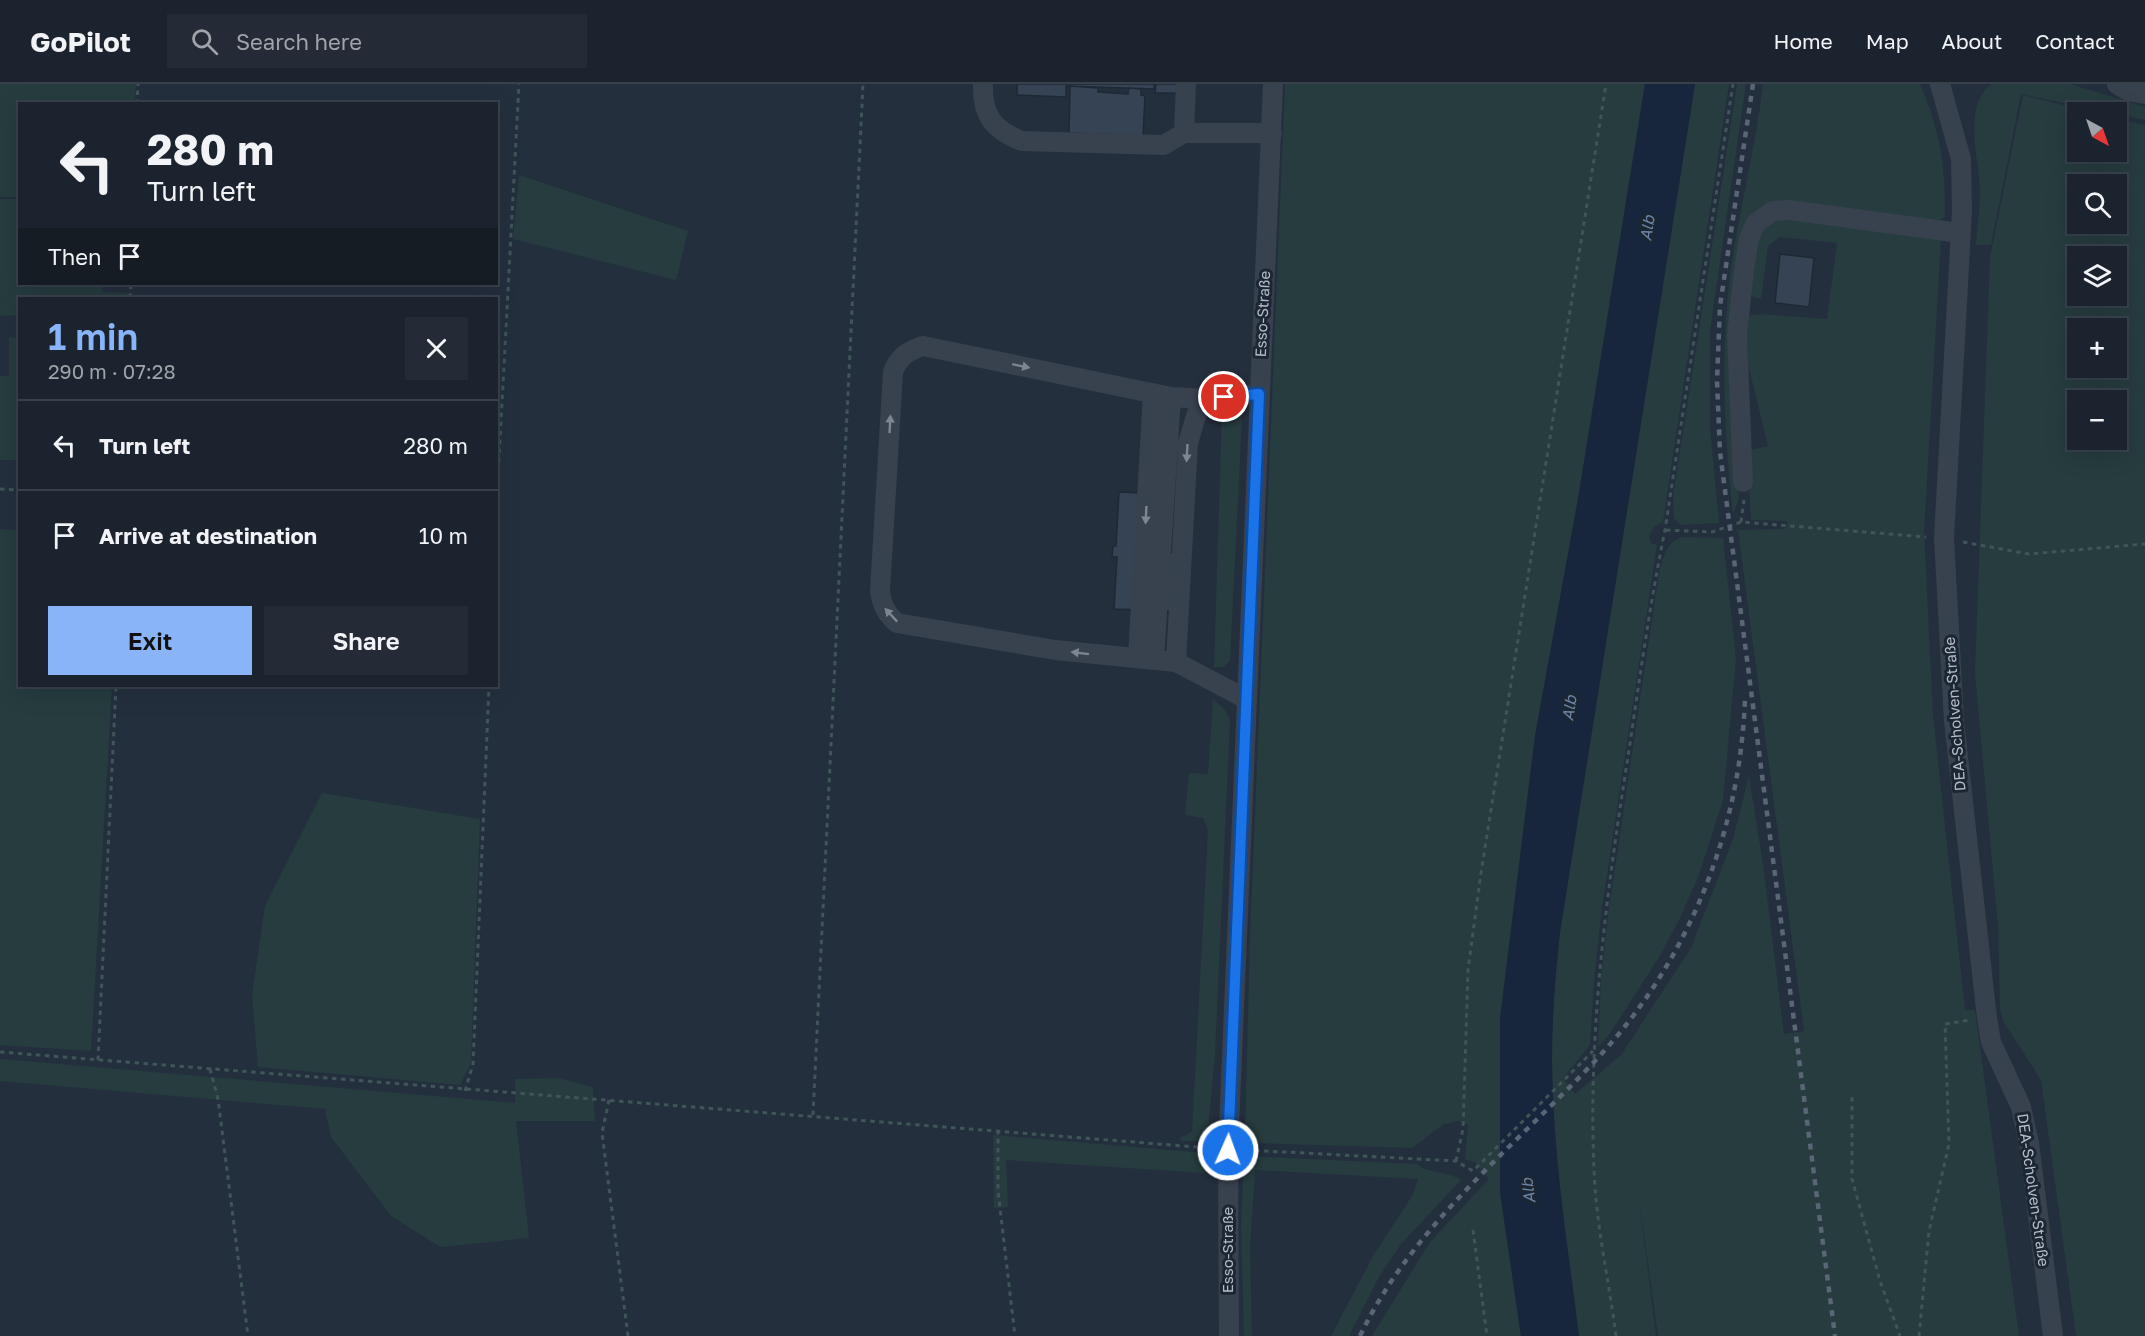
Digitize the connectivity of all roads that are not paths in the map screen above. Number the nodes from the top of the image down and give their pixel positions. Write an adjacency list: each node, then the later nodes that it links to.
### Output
1 (983, 84): 7 (street)
2 (1186, 84): 7 (street)
3 (1273, 84): 8 (street, Esso-Straße)
4 (1940, 84): 9 (street, DEA-Scholven-Straße)
5 (2117, 84): 6 (street)
6 (2145, 94)
7 (1184, 133): 8 (street)
8 (1272, 134): 10 (street, Esso-Straße)
9 (1960, 233): 13 (street); 18 (street, DEA-Scholven-Straße)
10 (1259, 394): 12 (street); 16 (street, Esso-Straße)
11 (1162, 395): 12 (street); 14 (street); 14 (street, one-way to 11)
12 (1206, 399): 15 (street, one-way to 15)
13 (1743, 482)
14 (1146, 658): 15 (street)
15 (1176, 662): 16 (street)
16 (1246, 699): 17 (street, Esso-Straße)
17 (1229, 1336)
18 (2053, 1336)

